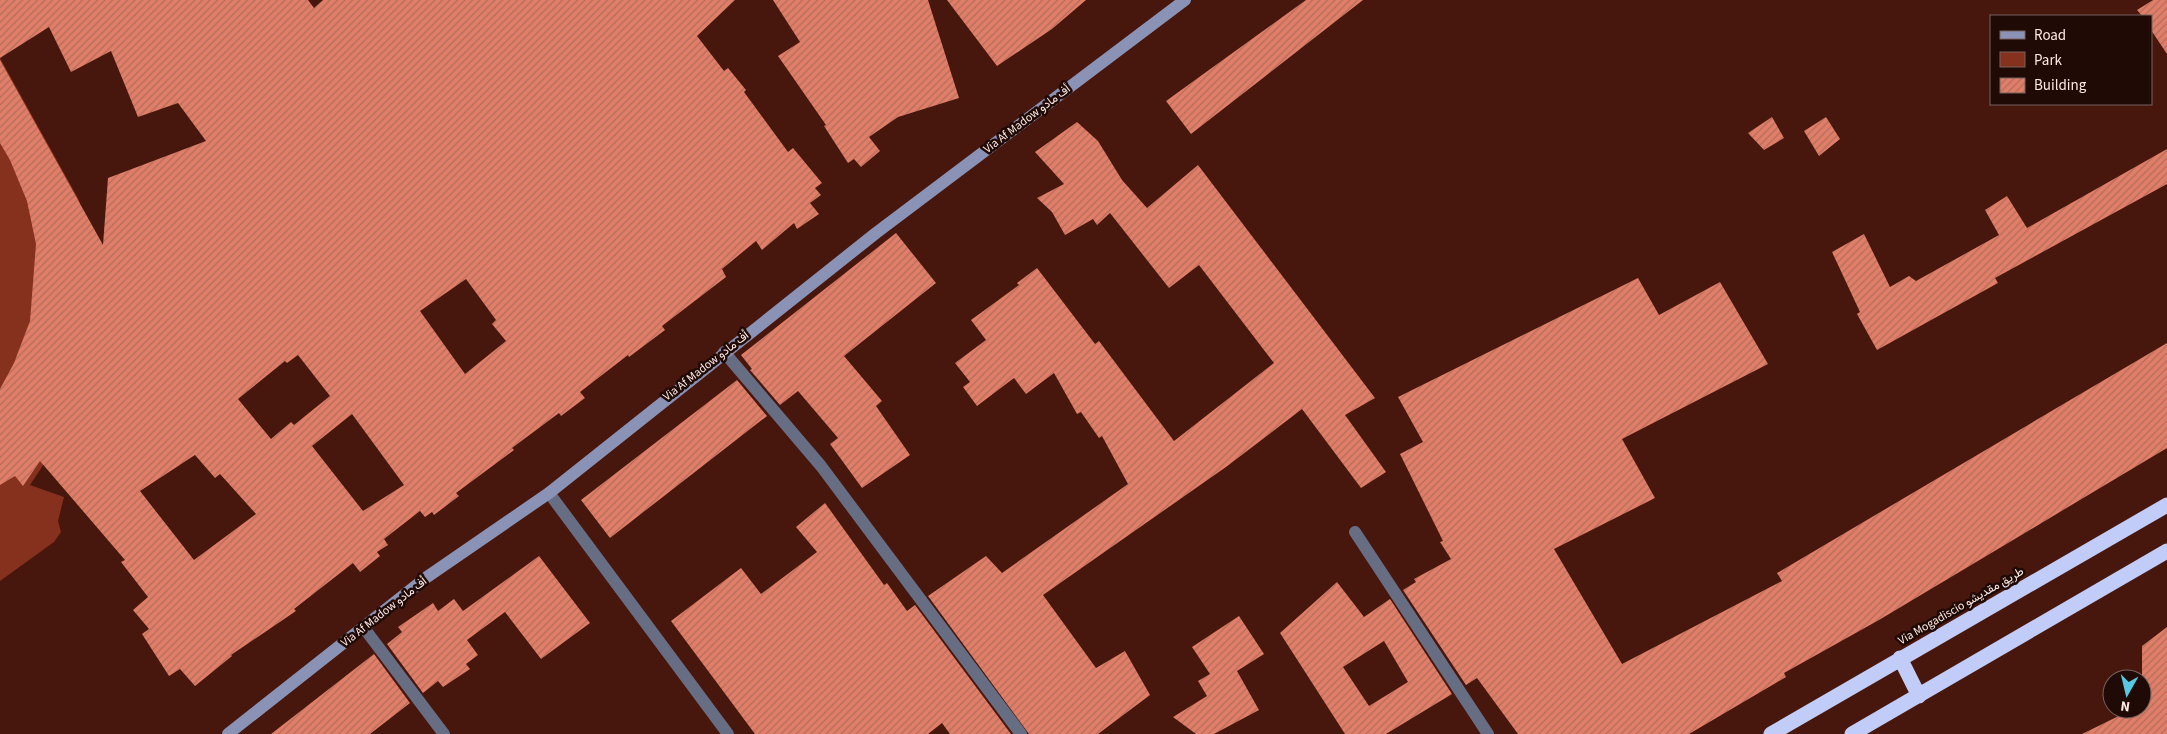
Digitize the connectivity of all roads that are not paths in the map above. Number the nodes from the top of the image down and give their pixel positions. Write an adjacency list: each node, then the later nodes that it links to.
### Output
1 (1186, 0): 2 (street, Via Af Madow أف مادو)
2 (724, 352): 3 (street, Via Af Madow أف مادو); 13 (street)
3 (549, 493): 7 (street, Via Af Madow أف مادو); 12 (street)
4 (2167, 505): 8 (highway, Via Mogadiscio طريق مقديشو)
5 (1355, 532): 14 (street)
6 (2167, 551): 9 (highway)
7 (364, 628): 10 (street, Via Af Madow أف مادو); 11 (street)
8 (1900, 658): 9 (highway); 15 (highway, Via Mogadiscio طريق مقديشو)
9 (1919, 696): 16 (highway)
10 (228, 734)
11 (444, 734)
12 (728, 734)
13 (1021, 734)
14 (1488, 734)
15 (1770, 734)
16 (1852, 734)

